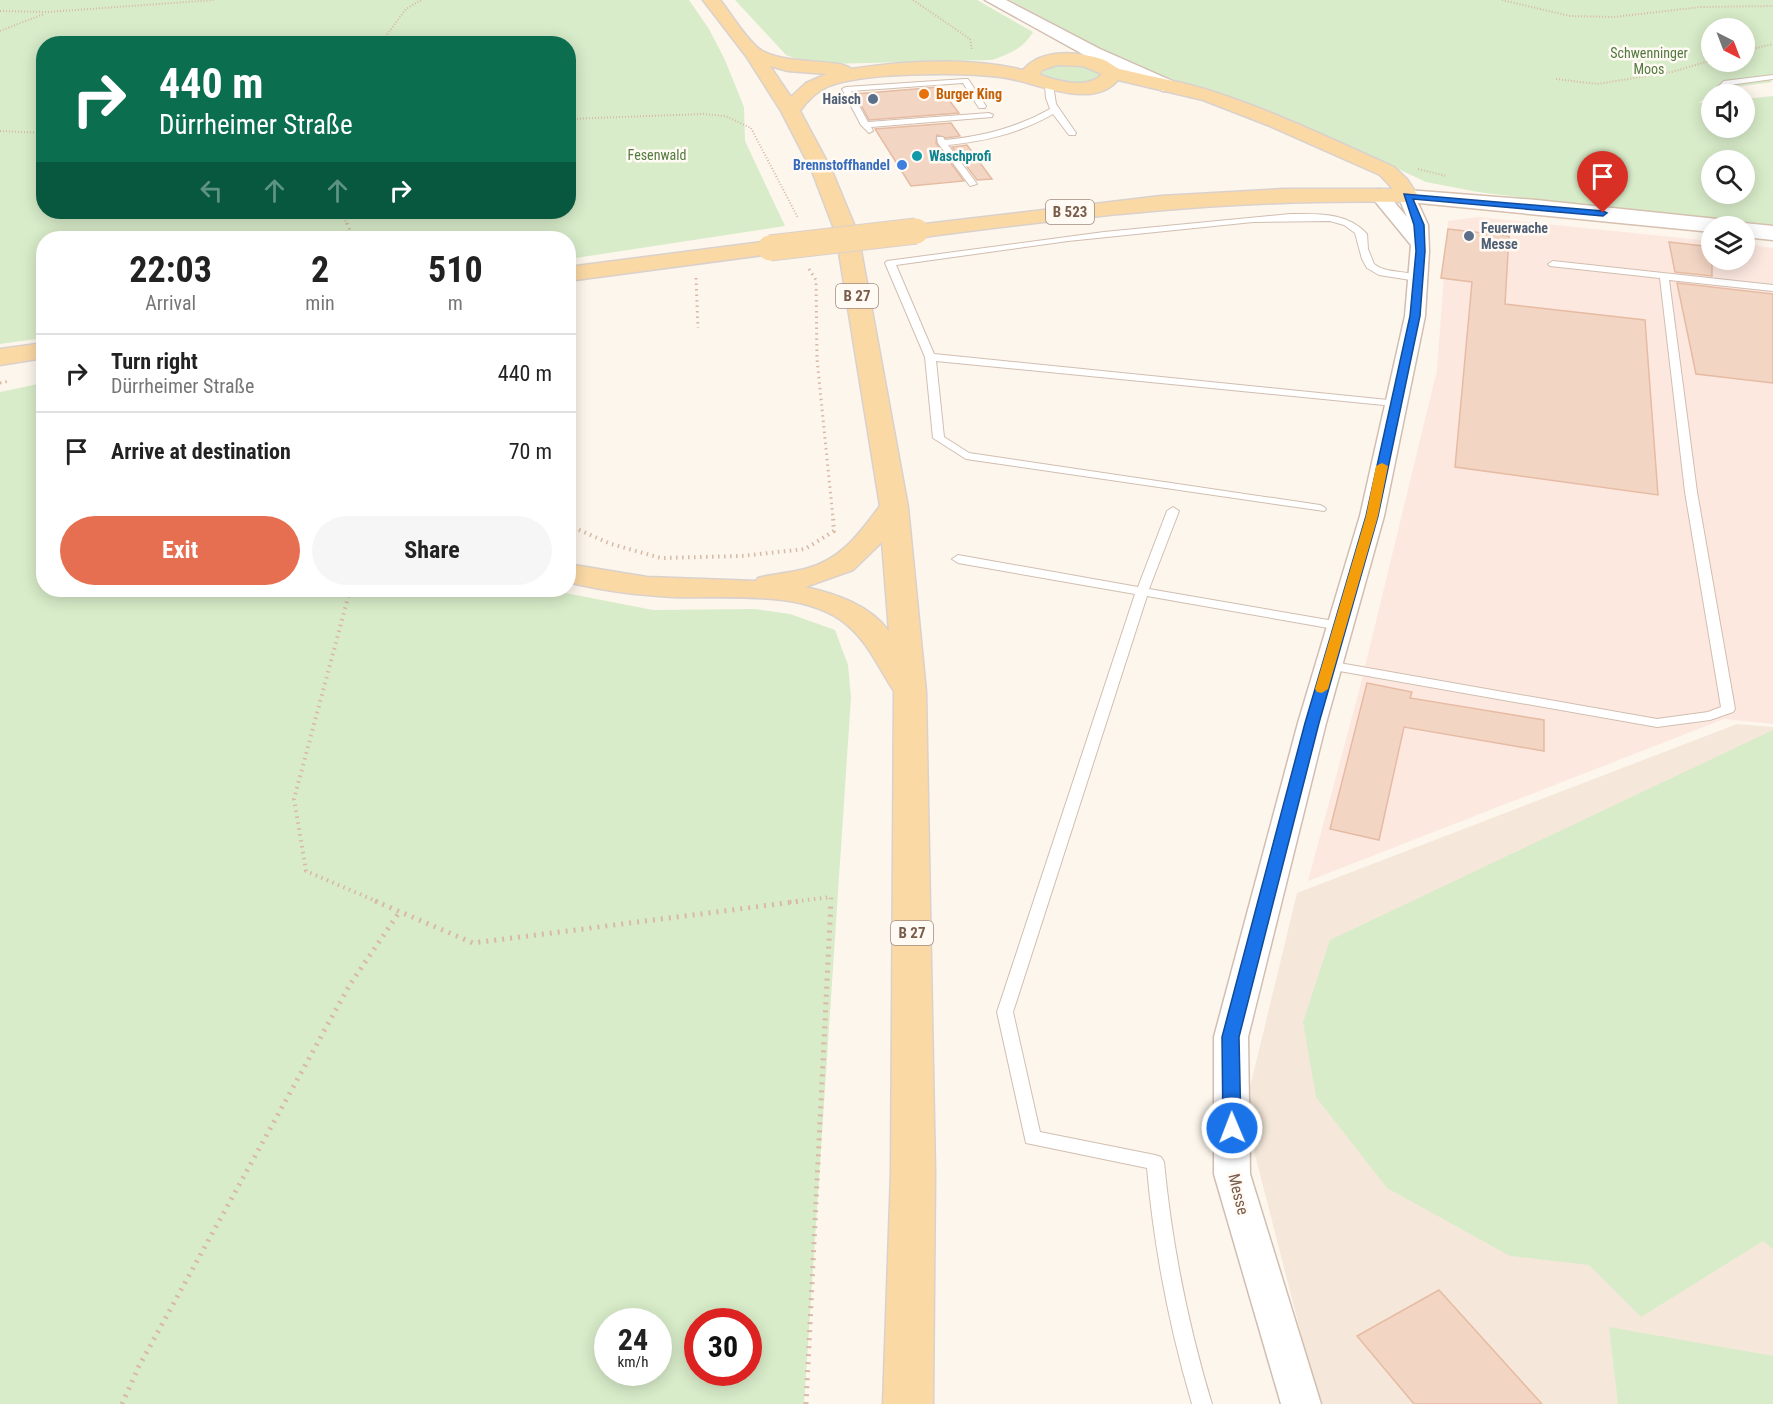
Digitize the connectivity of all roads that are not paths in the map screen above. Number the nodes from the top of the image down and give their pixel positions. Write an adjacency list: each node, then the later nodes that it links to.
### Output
1 (711, 0): 5 (main road, B 27)
2 (993, 0): 3 (street)
3 (1022, 15): 4 (street); 7 (street)
4 (1071, 42): 6 (street); 11 (street)
5 (754, 53): 7 (main road); 15 (main road, B 27)
6 (1089, 62): 7 (main road); 9 (main road)
7 (1040, 68): 12 (main road); 15 (main road)
8 (1773, 77): 10 (lane)
9 (1108, 78): 11 (main road); 12 (main road); 14 (main road)
10 (1726, 84)
11 (1170, 87): 14 (main road)
12 (1059, 97): 17 (lane); 20 (lane)
13 (982, 106): 16 (lane)
14 (1234, 107): 18 (main road)
15 (790, 112): 37 (main road, B 27)
16 (989, 115)
17 (1072, 133)
18 (1330, 145): 19 (main road); 21 (main road)
19 (1387, 171): 22 (main road); 23 (street)
20 (973, 184)
21 (1378, 194): 22 (main road, B 523); 27 (street); 29 (main road, B 523, bridge)
22 (1407, 196): 23 (street); 27 (street, Messe)
23 (1485, 201): 24 (street)
24 (1701, 224)
25 (1755, 231): 26 (street)
26 (1773, 233)
27 (1419, 243): 31 (street, Messe)
28 (1553, 264): 30 (lane)
29 (576, 273)
30 (1664, 276): 32 (lane); 45 (lane)
31 (1418, 278): 35 (lane); 36 (street, Messe)
32 (1773, 288)
33 (36, 351): 34 (main road)
34 (0, 357)
35 (930, 357): 36 (lane); 38 (lane)
36 (1394, 403): 44 (street, Messe)
37 (894, 507): 42 (main road); 46 (main road, B 27)
38 (1320, 509)
39 (1173, 511): 43 (lane)
40 (958, 559): 43 (lane)
41 (576, 575): 42 (main road)
42 (744, 588): 46 (main road)
43 (1142, 592): 44 (lane); 48 (lane)
44 (1340, 626): 45 (street, Messe)
45 (1328, 665): 49 (street, Messe)
46 (910, 692): 47 (main road, B 27)
47 (908, 1404)
48 (1202, 1404)
49 (1300, 1404)

